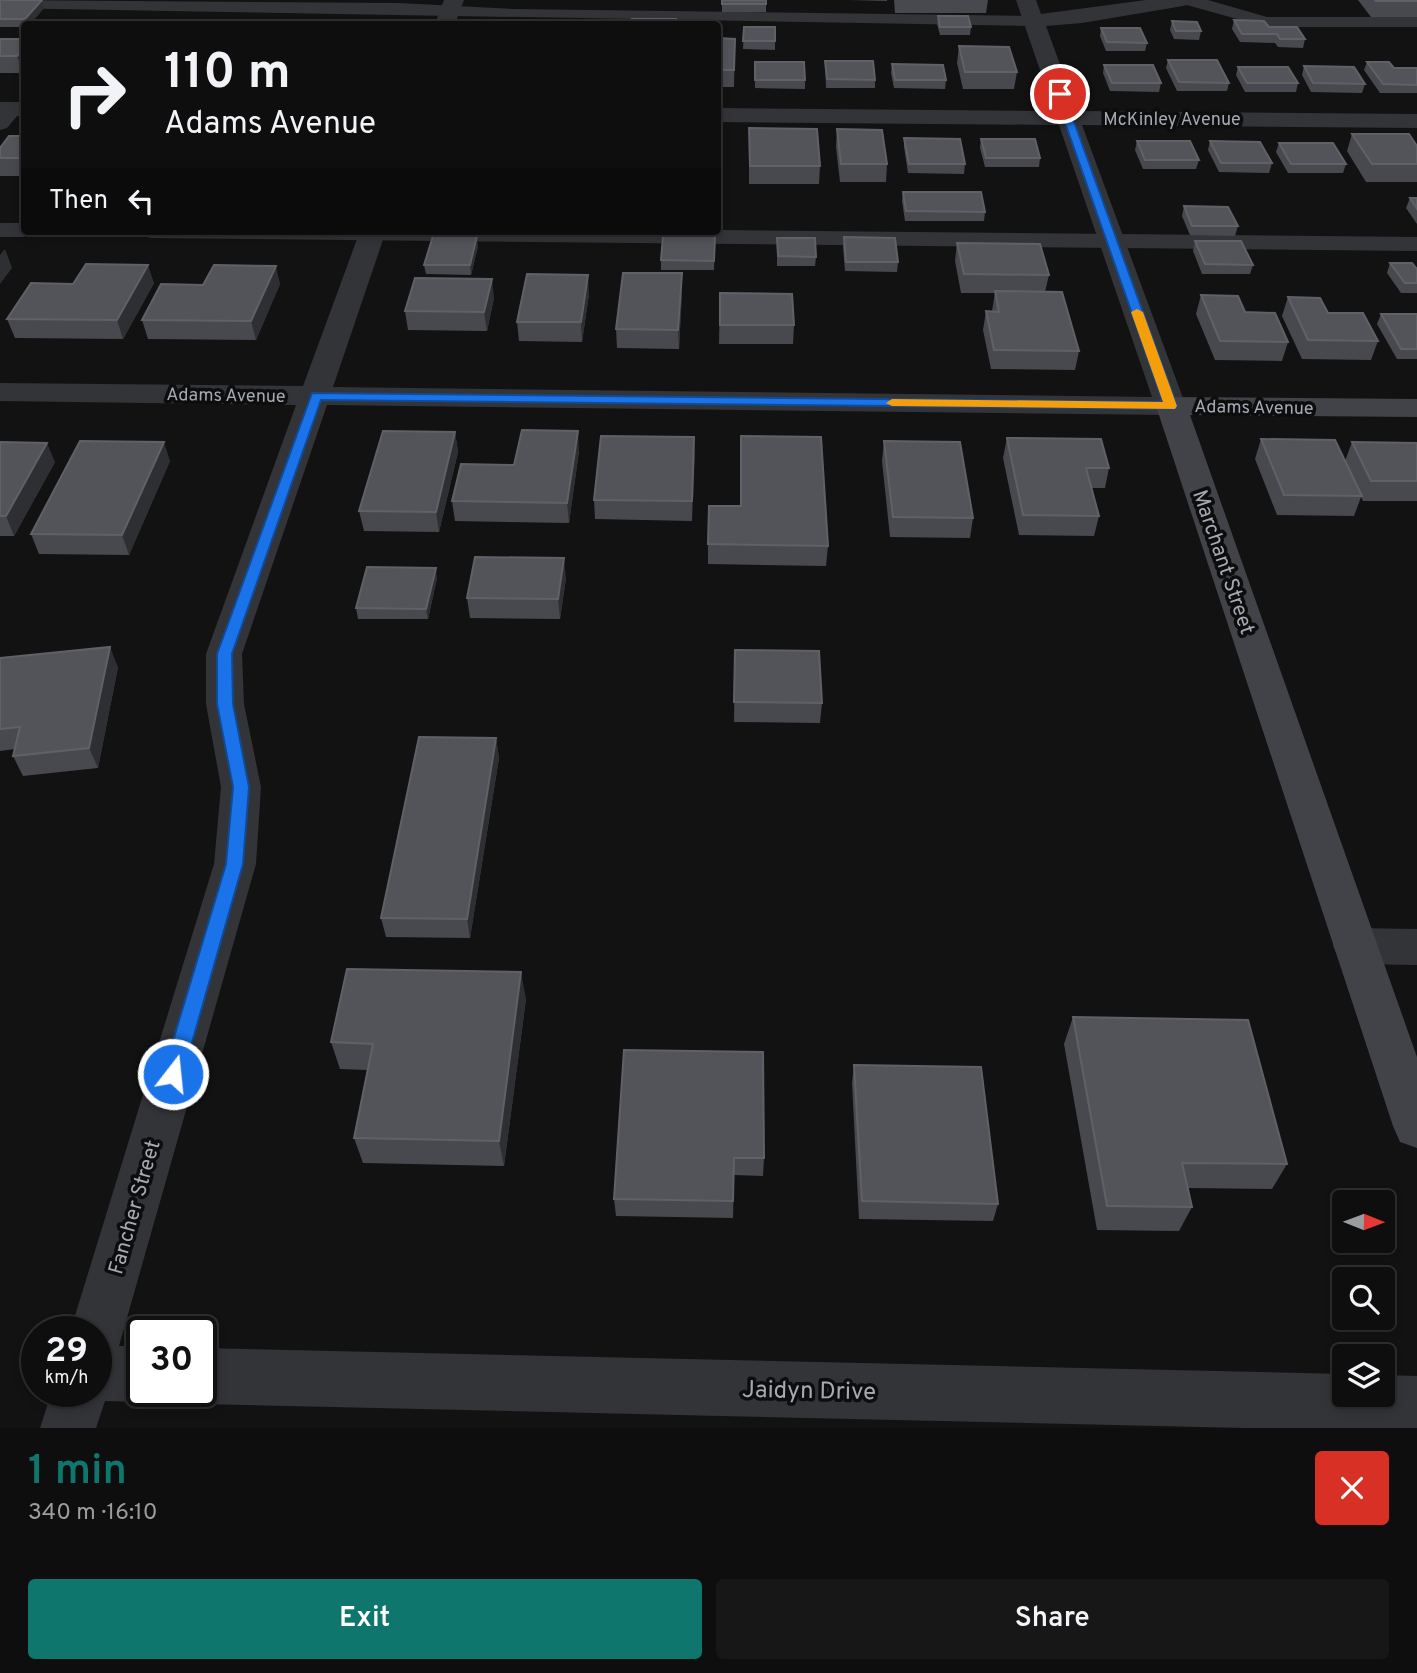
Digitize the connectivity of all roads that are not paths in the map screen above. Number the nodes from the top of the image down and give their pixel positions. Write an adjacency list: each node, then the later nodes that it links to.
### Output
1 (1183, 0): 4 (street)
2 (1189, 0): 6 (lane)
3 (0, 4): 5 (lane)
4 (1030, 10): 5 (lane); 8 (street, Marchant Street)
5 (450, 12)
6 (1417, 22)
7 (721, 115): 8 (street, McKinley Avenue)
8 (1068, 118): 9 (street, McKinley Avenue); 14 (street, Marchant Street)
9 (1417, 121)
10 (0, 230): 11 (lane)
11 (21, 230)
12 (371, 235): 17 (street, Fancher Street)
13 (650, 235): 14 (lane)
14 (1112, 240): 15 (lane); 18 (street, Marchant Street)
15 (1417, 244)
16 (0, 392): 17 (street, Adams Avenue)
17 (316, 396): 18 (street, Adams Avenue); 23 (street, Fancher Street)
18 (1171, 406): 19 (street, Adams Avenue); 20 (street, Marchant Street)
19 (1417, 408)
20 (1355, 946): 21 (street); 22 (street, Marchant Street)
21 (1417, 947)
22 (1417, 1126)
23 (102, 1316)
24 (217, 1376): 25 (street, Jaidyn Drive)
25 (1417, 1404)
26 (75, 1407): 27 (street)
27 (68, 1428)

